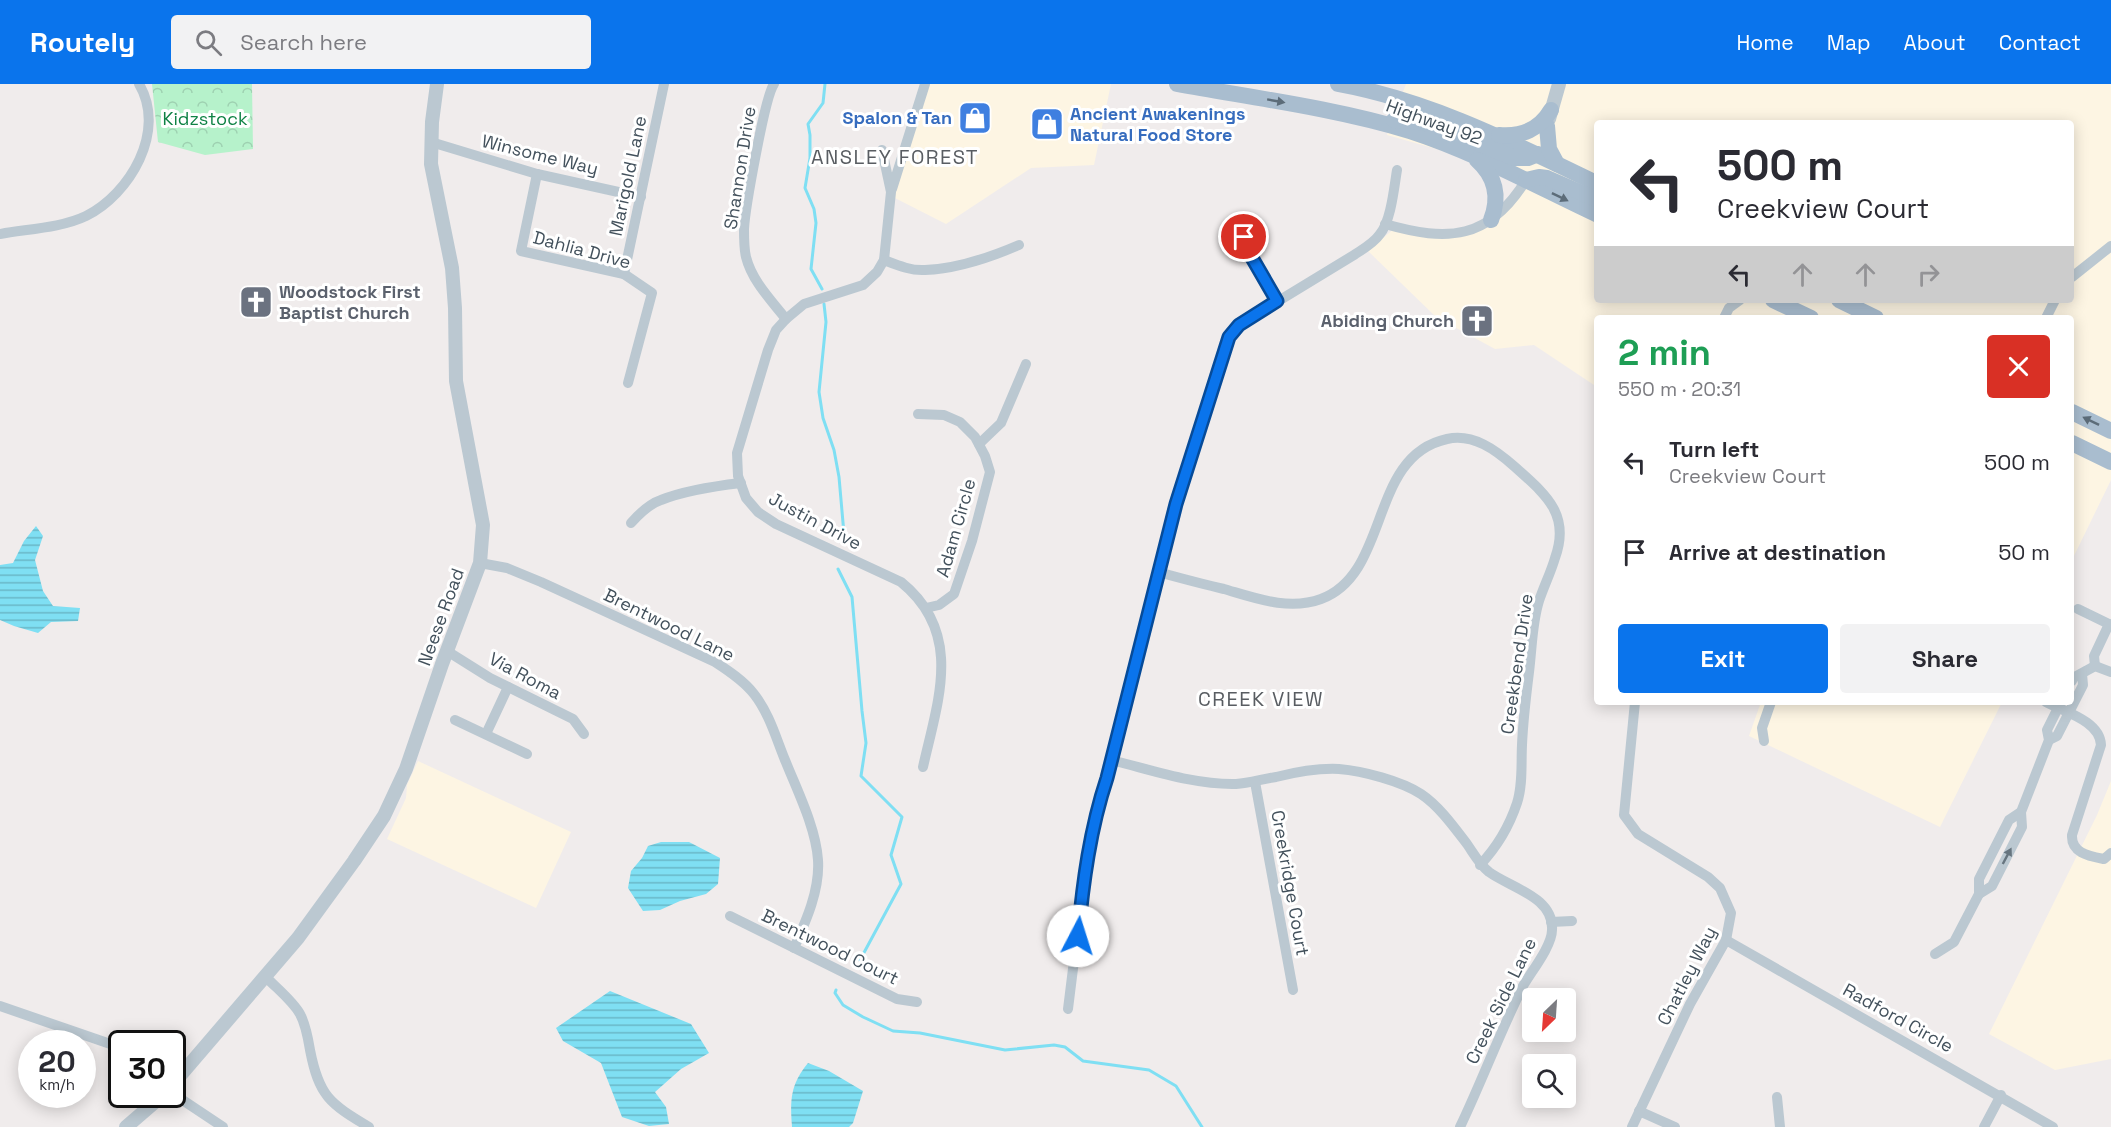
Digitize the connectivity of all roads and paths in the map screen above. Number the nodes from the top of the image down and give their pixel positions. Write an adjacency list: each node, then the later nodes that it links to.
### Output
1 (139, 84): 28 (street)
2 (437, 84): 12 (street, Neese Road)
3 (664, 84): 22 (street, Marigold Lane)
4 (774, 84): 41 (street, Shannon Drive)
5 (925, 84): 21 (street)
6 (1177, 84): 10 (main road, Highway 92, one-way to 10)
7 (1338, 84): 11 (main road, Highway 92)
8 (1558, 84): 9 (street)
9 (1549, 118): 11 (main road); 15 (street); 16 (main road)
10 (1372, 121): 14 (main road, Highway 92); 15 (main road)
11 (1497, 135): 15 (main road, Highway 92)
12 (431, 142): 18 (street, Winsome Way); 52 (street, Neese Road)
13 (882, 150): 21 (street)
14 (1469, 154): 19 (main road, Highway 92); 25 (main road)
15 (1538, 154): 16 (main road, Highway 92); 19 (street)
16 (1557, 164): 20 (main road, Highway 92)
17 (1397, 170): 27 (street)
18 (537, 174): 22 (street, Winsome Way); 32 (street, Dahlia Drive)
19 (1526, 180): 23 (main road); 24 (main road, Highway 92, one-way to 24); 25 (street)
20 (1594, 182)
21 (891, 192): 31 (street)
22 (641, 197): 32 (street, Marigold Lane)
23 (1594, 198)
24 (1594, 213)
25 (1491, 220): 27 (street)
26 (1240, 221): 34 (street)
27 (1385, 224): 34 (street)
28 (0, 234)
29 (1019, 245): 31 (street)
30 (2111, 246): 33 (street)
31 (884, 260): 41 (street, Justin Drive)
32 (624, 274): 43 (street, Dahlia Drive)
33 (2074, 276)
34 (1277, 301): 53 (street)
35 (1735, 303): 38 (street)
36 (1779, 303): 39 (main road)
37 (1845, 303): 40 (main road)
38 (1725, 315)
39 (1802, 315)
40 (1870, 315)
41 (786, 319): 50 (street, Justin Drive)
42 (1026, 364): 47 (street)
43 (628, 382)
44 (2074, 413): 46 (main road, one-way to 44)
45 (918, 414): 47 (street, Adam Circle)
46 (2111, 431)
47 (979, 444): 54 (street, Adam Circle)
48 (2074, 444): 49 (main road)
49 (2111, 462)
50 (741, 483): 51 (street); 54 (street, Justin Drive)
51 (631, 523)
52 (480, 563): 57 (street, Neese Road); 84 (street, Brentwood Lane)
53 (1158, 572): 75 (street); 79 (street, Creekbend Drive)
54 (926, 608): 76 (street, Justin Drive)
55 (2078, 609): 56 (street)
56 (2110, 625): 58 (street)
57 (447, 651): 62 (street, Via Roma); 86 (street, Neese Road)
58 (2095, 666): 59 (street); 60 (street)
59 (2111, 672)
60 (2082, 674): 61 (street); 63 (street)
61 (2074, 678)
62 (508, 687): 70 (street); 71 (street, Via Roma)
63 (2074, 702)
64 (1635, 705): 83 (street, Chatley Way)
65 (1770, 705): 73 (street)
66 (2059, 705): 68 (street); 72 (street)
67 (2072, 705): 68 (street)
68 (2068, 713): 72 (street); 78 (street)
69 (455, 720): 70 (street)
70 (486, 734): 74 (street)
71 (584, 734)
72 (2049, 740): 85 (street)
73 (1764, 741)
74 (527, 754)
75 (1111, 760): 77 (street, Creek Side Lane); 90 (street)
76 (924, 767)
77 (1256, 782): 79 (street, Creek Side Lane); 87 (street, Creekridge Court)
78 (2107, 856)
79 (1480, 865): 82 (street, Creek Side Lane)
80 (730, 916): 84 (street, Brentwood Court)
81 (1572, 921): 82 (street)
82 (1551, 922): 101 (street, Creek Side Lane)
83 (1726, 940): 93 (street, Radford Circle); 97 (street, Chatley Way)
84 (794, 948): 88 (street, Brentwood Court)
85 (1935, 954)
86 (265, 976): 92 (street, Neese Road); 100 (street)
87 (1293, 990)
88 (917, 1002)
89 (0, 1006): 91 (street)
90 (1068, 1009)
91 (108, 1043)
92 (186, 1069)
93 (2001, 1095): 105 (street); 106 (street, Radford Circle)
94 (1777, 1097): 104 (street)
95 (186, 1102): 99 (street)
96 (148, 1108): 98 (street)
97 (1639, 1111): 102 (street, Chatley Way); 103 (street)
98 (126, 1127)
99 (223, 1127)
100 (369, 1127)
101 (1460, 1127)
102 (1632, 1127)
103 (1675, 1127)
104 (1780, 1127)
105 (1983, 1127)
106 (2053, 1127)

